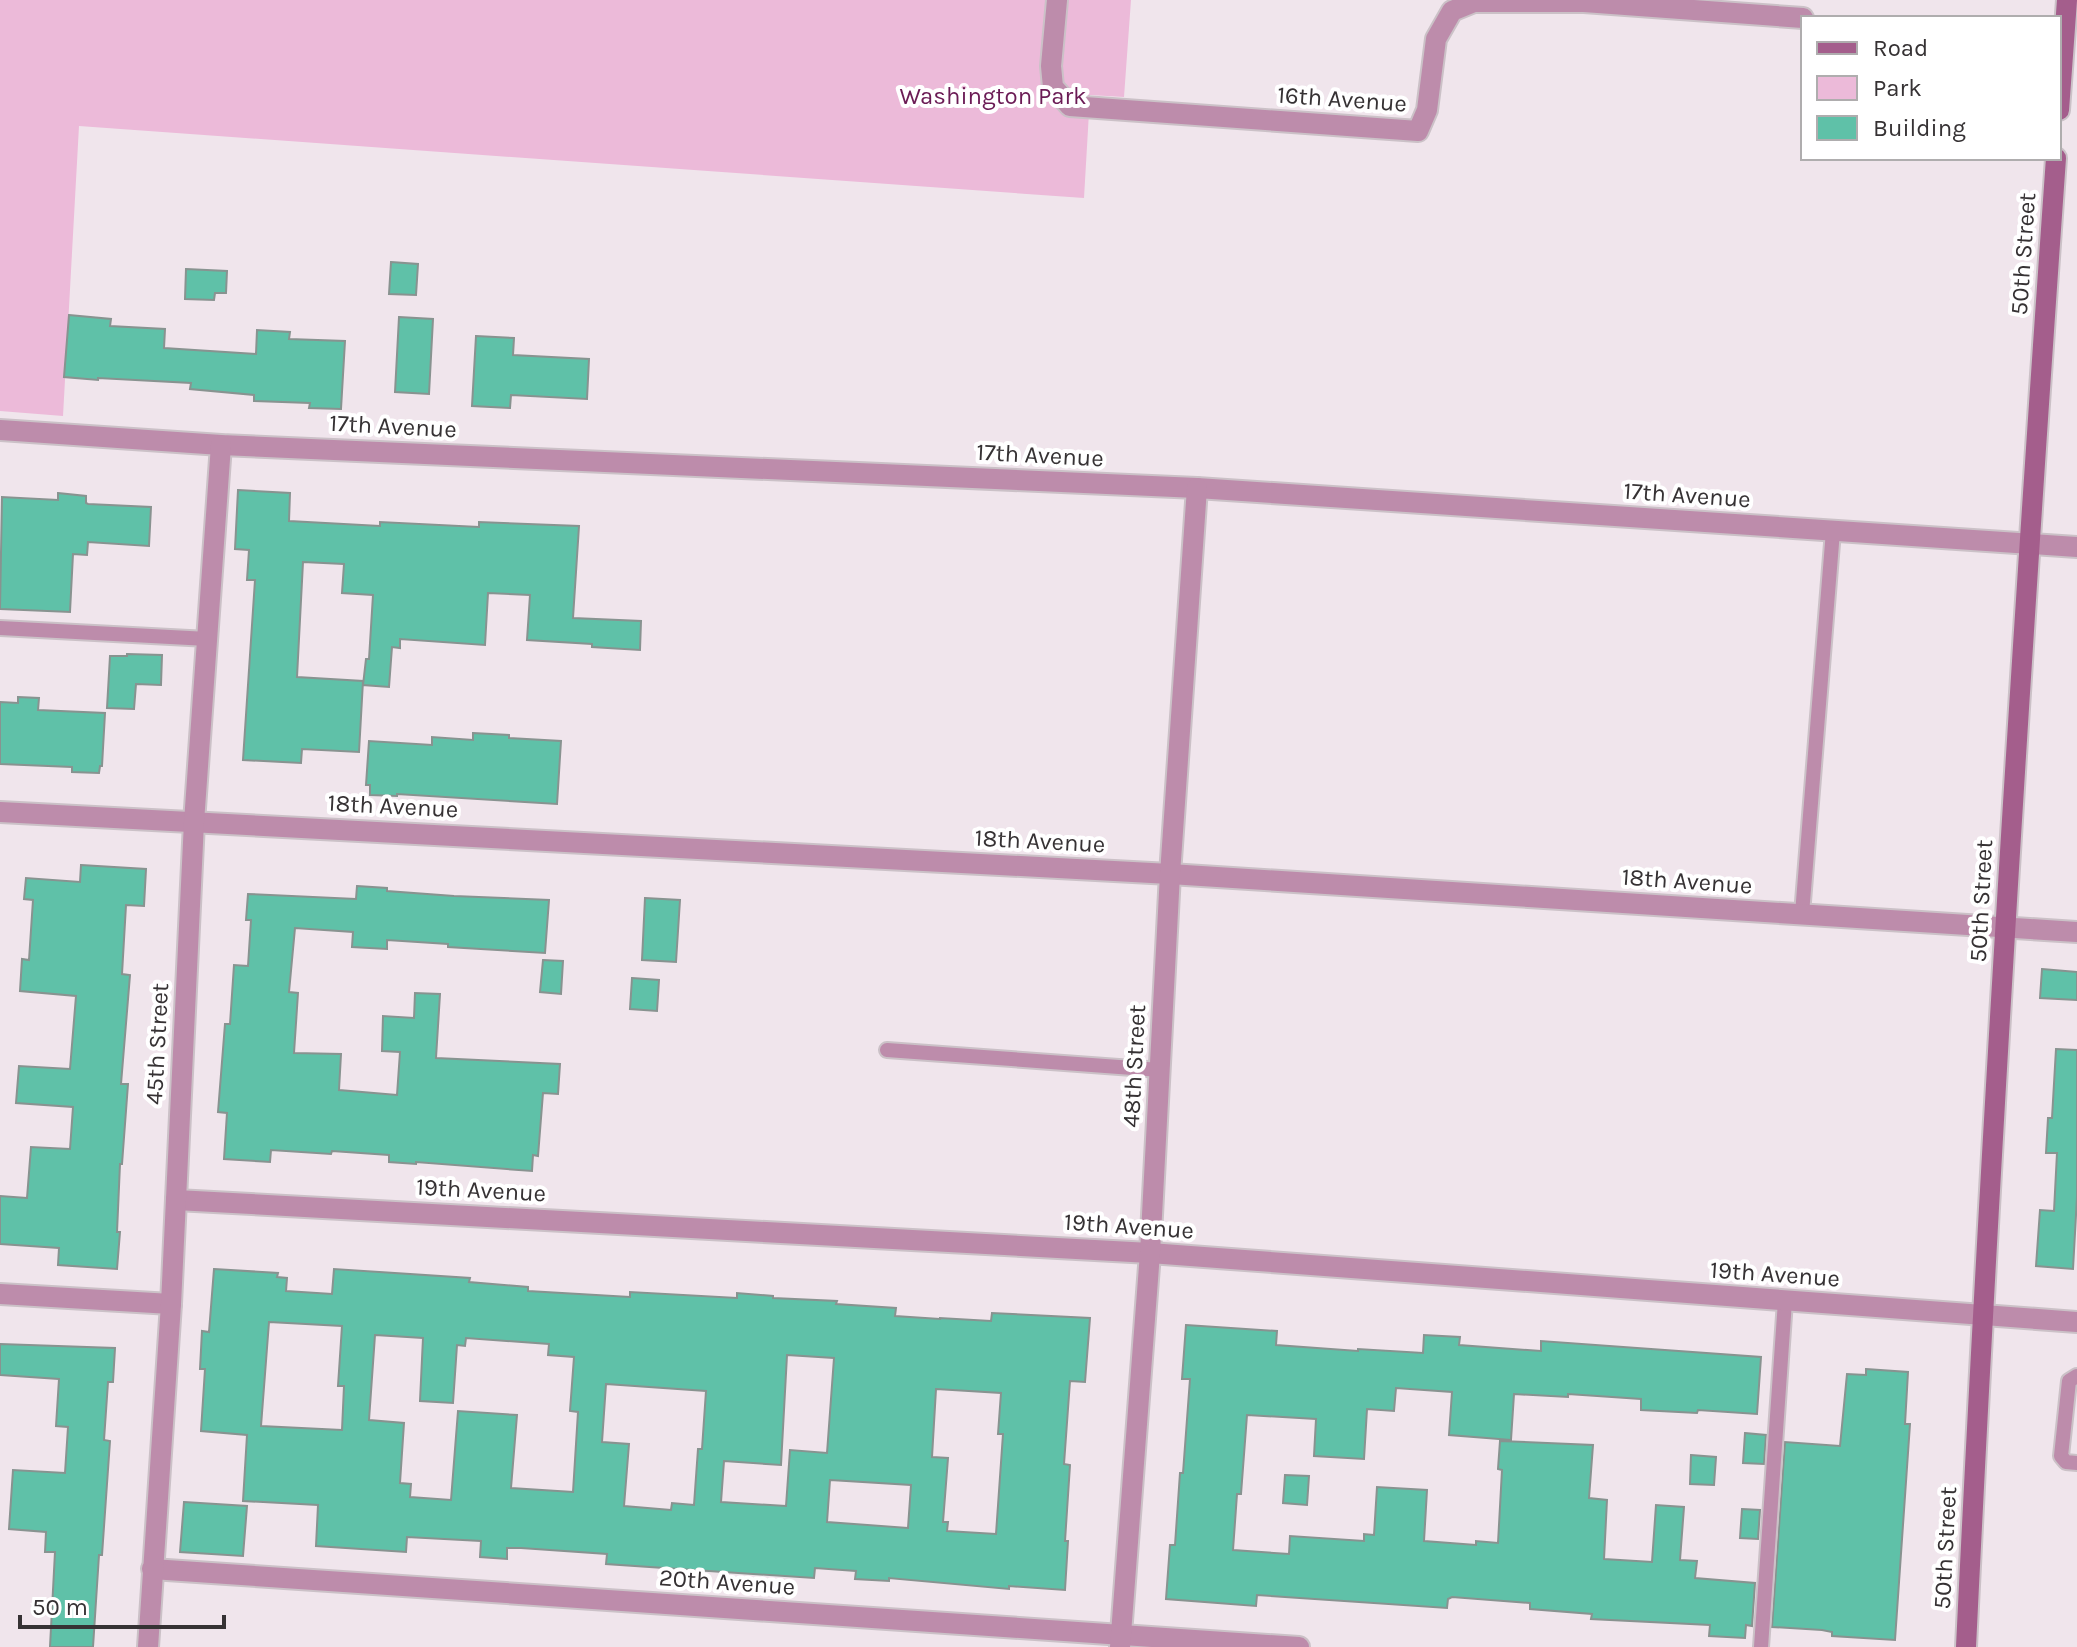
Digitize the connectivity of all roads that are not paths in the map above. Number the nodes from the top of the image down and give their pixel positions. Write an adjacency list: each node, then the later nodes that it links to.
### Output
1 (1057, 0): 3 (street, 16th Avenue)
2 (2067, 0): 4 (street)
3 (1801, 18)
4 (2062, 37): 5 (street)
5 (2061, 61)
6 (2056, 160): 11 (street, 50th Street)
7 (0, 430): 8 (street, 17th Avenue)
8 (221, 445): 9 (street, 17th Avenue); 14 (street, 45th Street)
9 (1197, 488): 10 (street, 17th Avenue); 17 (street, 48th Street)
10 (1833, 531): 11 (street, 17th Avenue); 18 (lane)
11 (2029, 545): 12 (street, 17th Avenue); 19 (street, 50th Street)
12 (2077, 547)
13 (0, 628): 14 (lane)
14 (208, 639): 16 (street, 45th Street)
15 (0, 812): 16 (street, 18th Avenue)
16 (194, 822): 17 (street, 18th Avenue); 23 (street, 45th Street)
17 (1170, 874): 18 (street, 18th Avenue); 22 (street, 48th Street)
18 (1802, 914): 19 (street, 18th Avenue)
19 (2005, 927): 20 (street, 18th Avenue); 28 (street, 50th Street)
20 (2077, 932)
21 (887, 1050): 22 (lane)
22 (1160, 1070): 24 (street, 48th Street)
23 (176, 1200): 24 (street, 19th Avenue); 27 (street, 45th Street)
24 (1150, 1253): 26 (street, 19th Avenue); 33 (street, 48th Street)
25 (0, 1294): 27 (street)
26 (1785, 1301): 28 (street, 19th Avenue); 36 (lane)
27 (171, 1304): 32 (street, 45th Street)
28 (1982, 1316): 29 (street, 19th Avenue); 37 (street, 50th Street)
29 (2077, 1322)
30 (2077, 1376): 31 (lane)
31 (2077, 1463)
32 (152, 1569): 33 (street, 20th Avenue); 34 (street, 45th Street)
33 (1120, 1640): 35 (street, 20th Avenue)
34 (148, 1647)
35 (1299, 1647)
36 (1761, 1647)
37 (1966, 1647)

